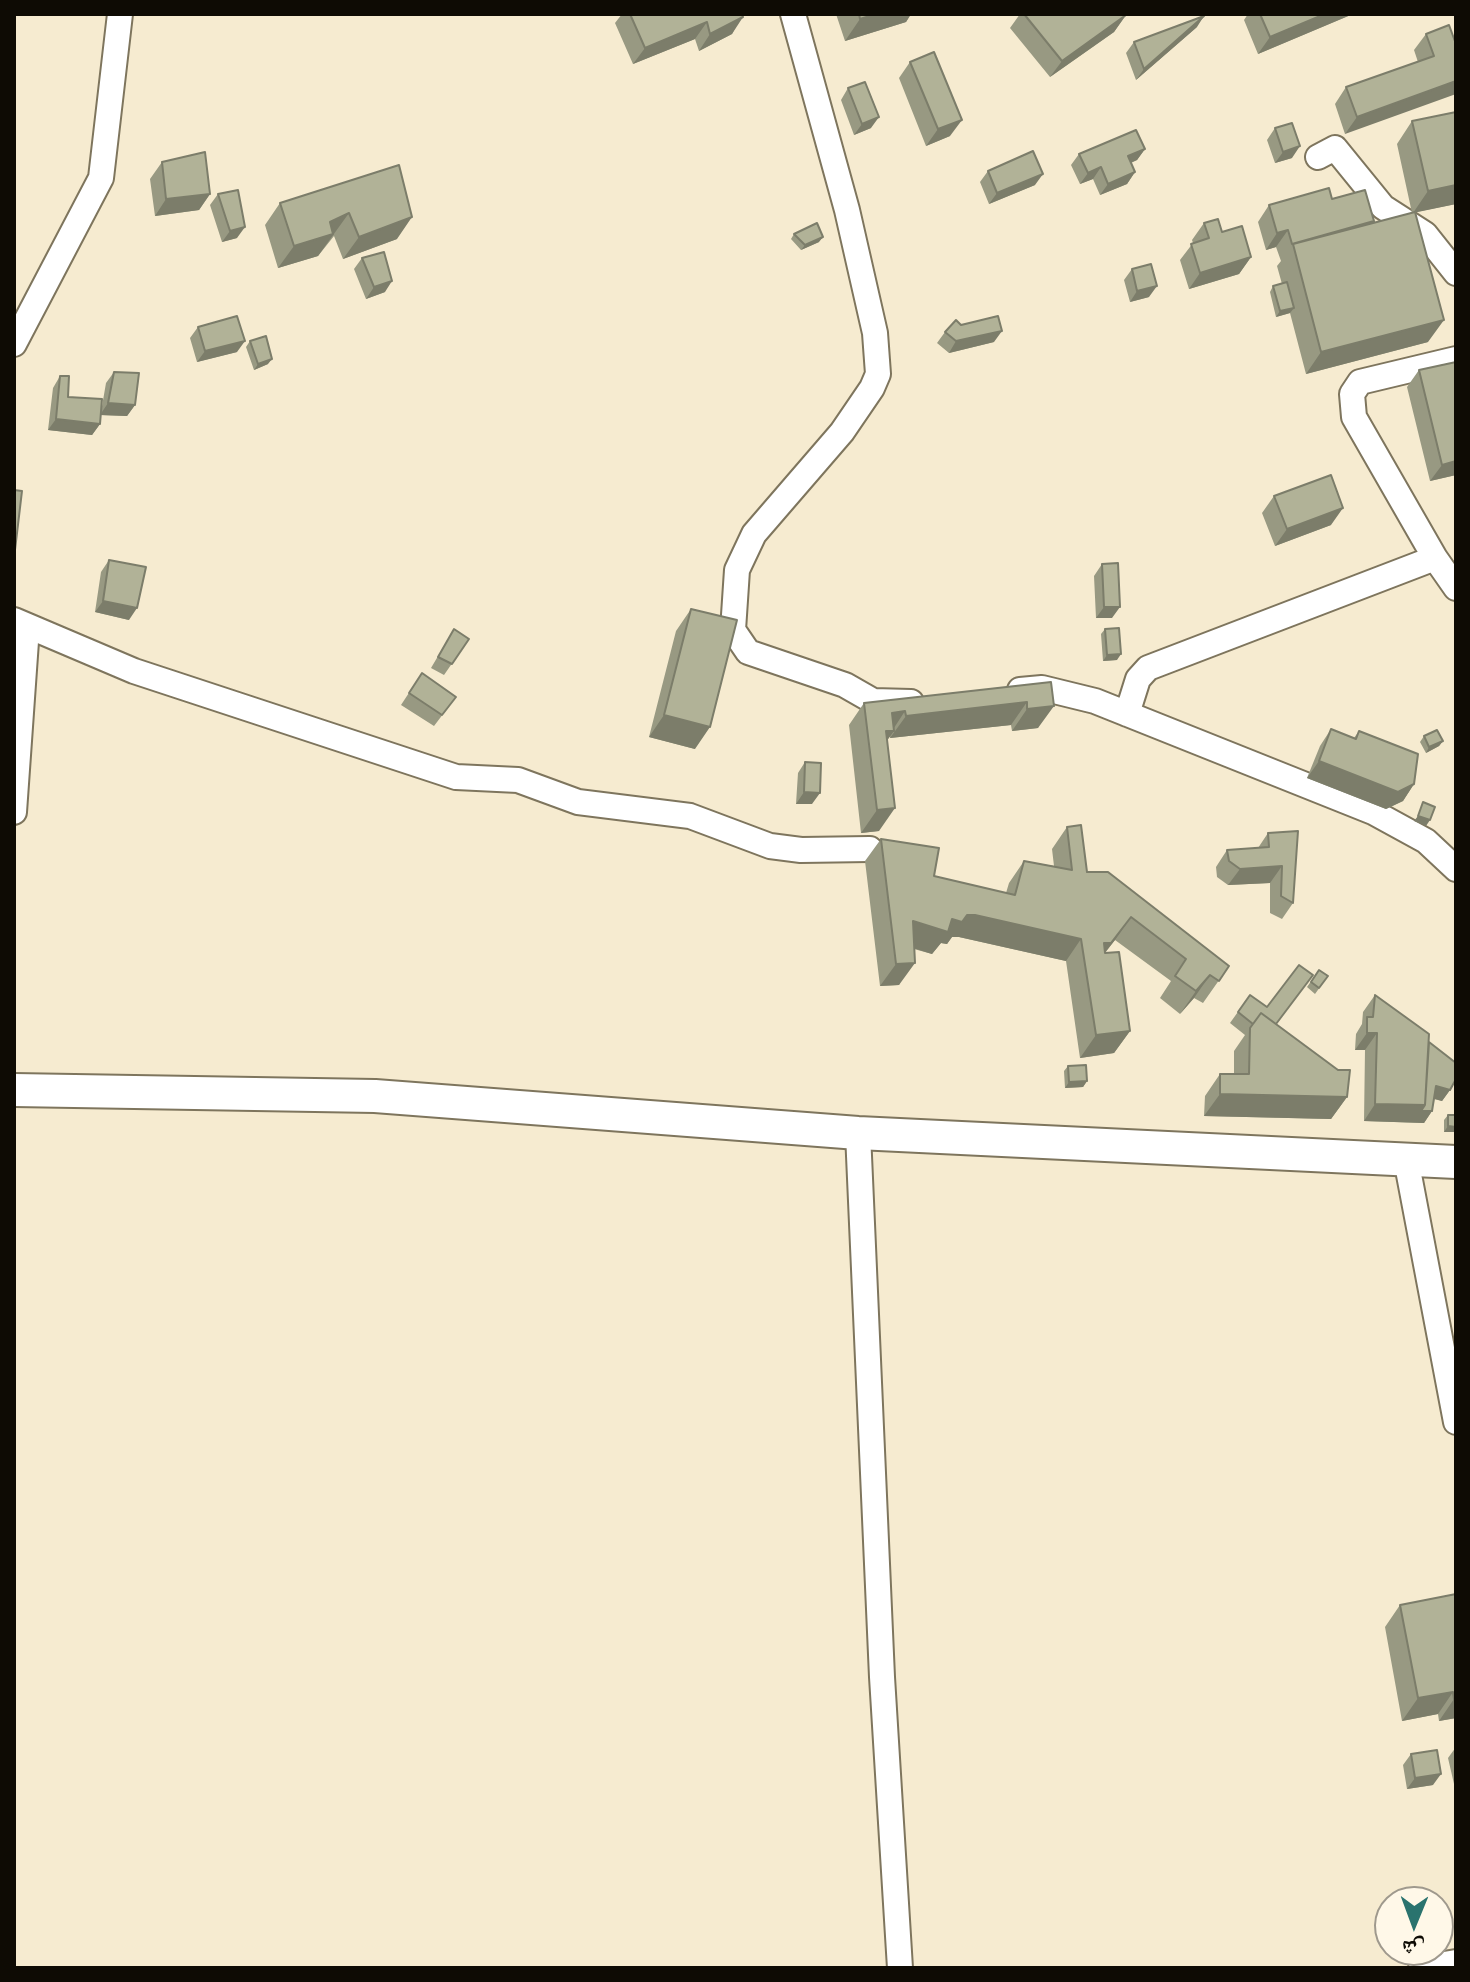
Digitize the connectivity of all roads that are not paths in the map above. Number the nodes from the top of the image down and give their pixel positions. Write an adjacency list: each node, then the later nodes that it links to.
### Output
1 (120, 14): 5 (street)
2 (793, 14): 11 (street)
3 (1318, 157): 4 (street)
4 (1456, 273)
5 (14, 344)
6 (1456, 359): 7 (street)
7 (1435, 558): 8 (street); 12 (street)
8 (1456, 588)
9 (21, 624): 13 (street); 14 (street)
10 (995, 693): 12 (street)
11 (932, 700)
12 (1127, 714): 15 (street)
13 (14, 812)
14 (870, 849)
15 (1456, 869)
16 (14, 1090): 17 (main road)
17 (858, 1133): 18 (main road); 22 (street)
18 (1406, 1159): 19 (main road); 20 (street)
19 (1456, 1162)
20 (1456, 1422)
21 (1456, 1962): 23 (street)
22 (900, 1968)
23 (1421, 1968)

